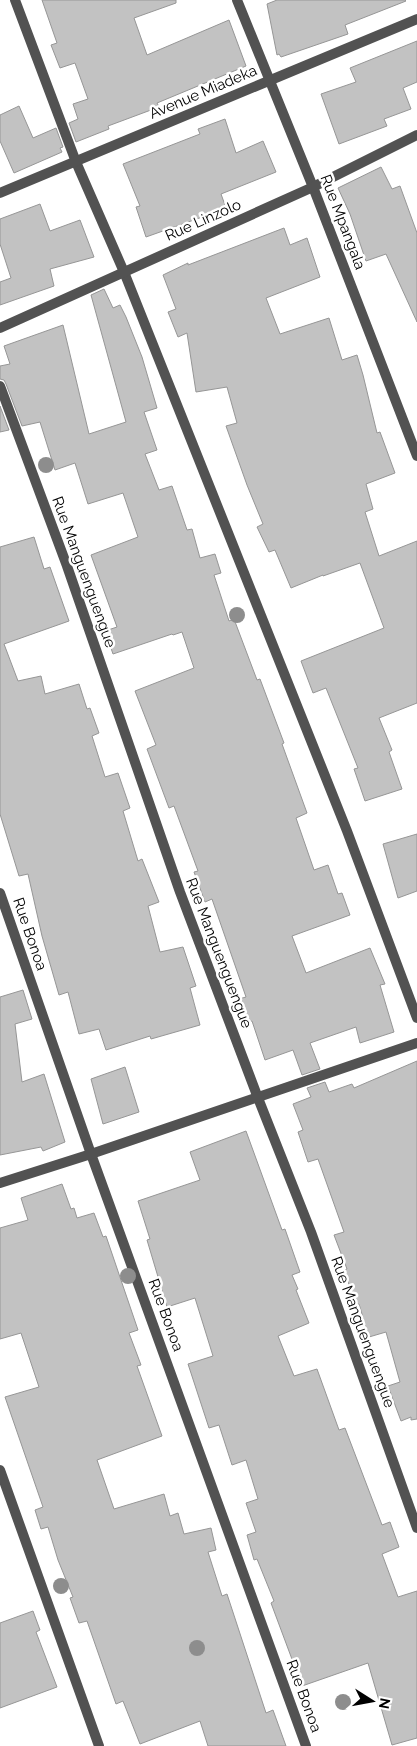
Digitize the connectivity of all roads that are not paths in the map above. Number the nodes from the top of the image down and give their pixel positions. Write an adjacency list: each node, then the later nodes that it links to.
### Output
1 (15, 0): 6 (street)
2 (237, 0): 4 (street, Rue Mpangala)
3 (417, 19): 4 (street, Avenue Miadeka)
4 (270, 80): 6 (street, Avenue Miadeka); 7 (street, Rue Mpangala)
5 (417, 135): 7 (street, Rue Linzolo)
6 (76, 162): 8 (street, Avenue Miadeka); 9 (street)
7 (313, 187): 9 (street, Rue Linzolo); 12 (street, Rue Mpangala)
8 (0, 193)
9 (124, 272): 10 (street, Rue Linzolo); 14 (street)
10 (0, 328)
11 (0, 386): 16 (street, Rue Manguenguengue)
12 (417, 456)
13 (0, 893): 17 (street, Rue Bonoa)
14 (417, 1018)
15 (417, 1043): 16 (street)
16 (258, 1098): 17 (street); 20 (street, Rue Manguenguengue)
17 (91, 1154): 18 (street); 22 (street, Rue Bonoa)
18 (0, 1183)
19 (0, 1470): 21 (street)
20 (417, 1528)
21 (99, 1746)
22 (306, 1746)

